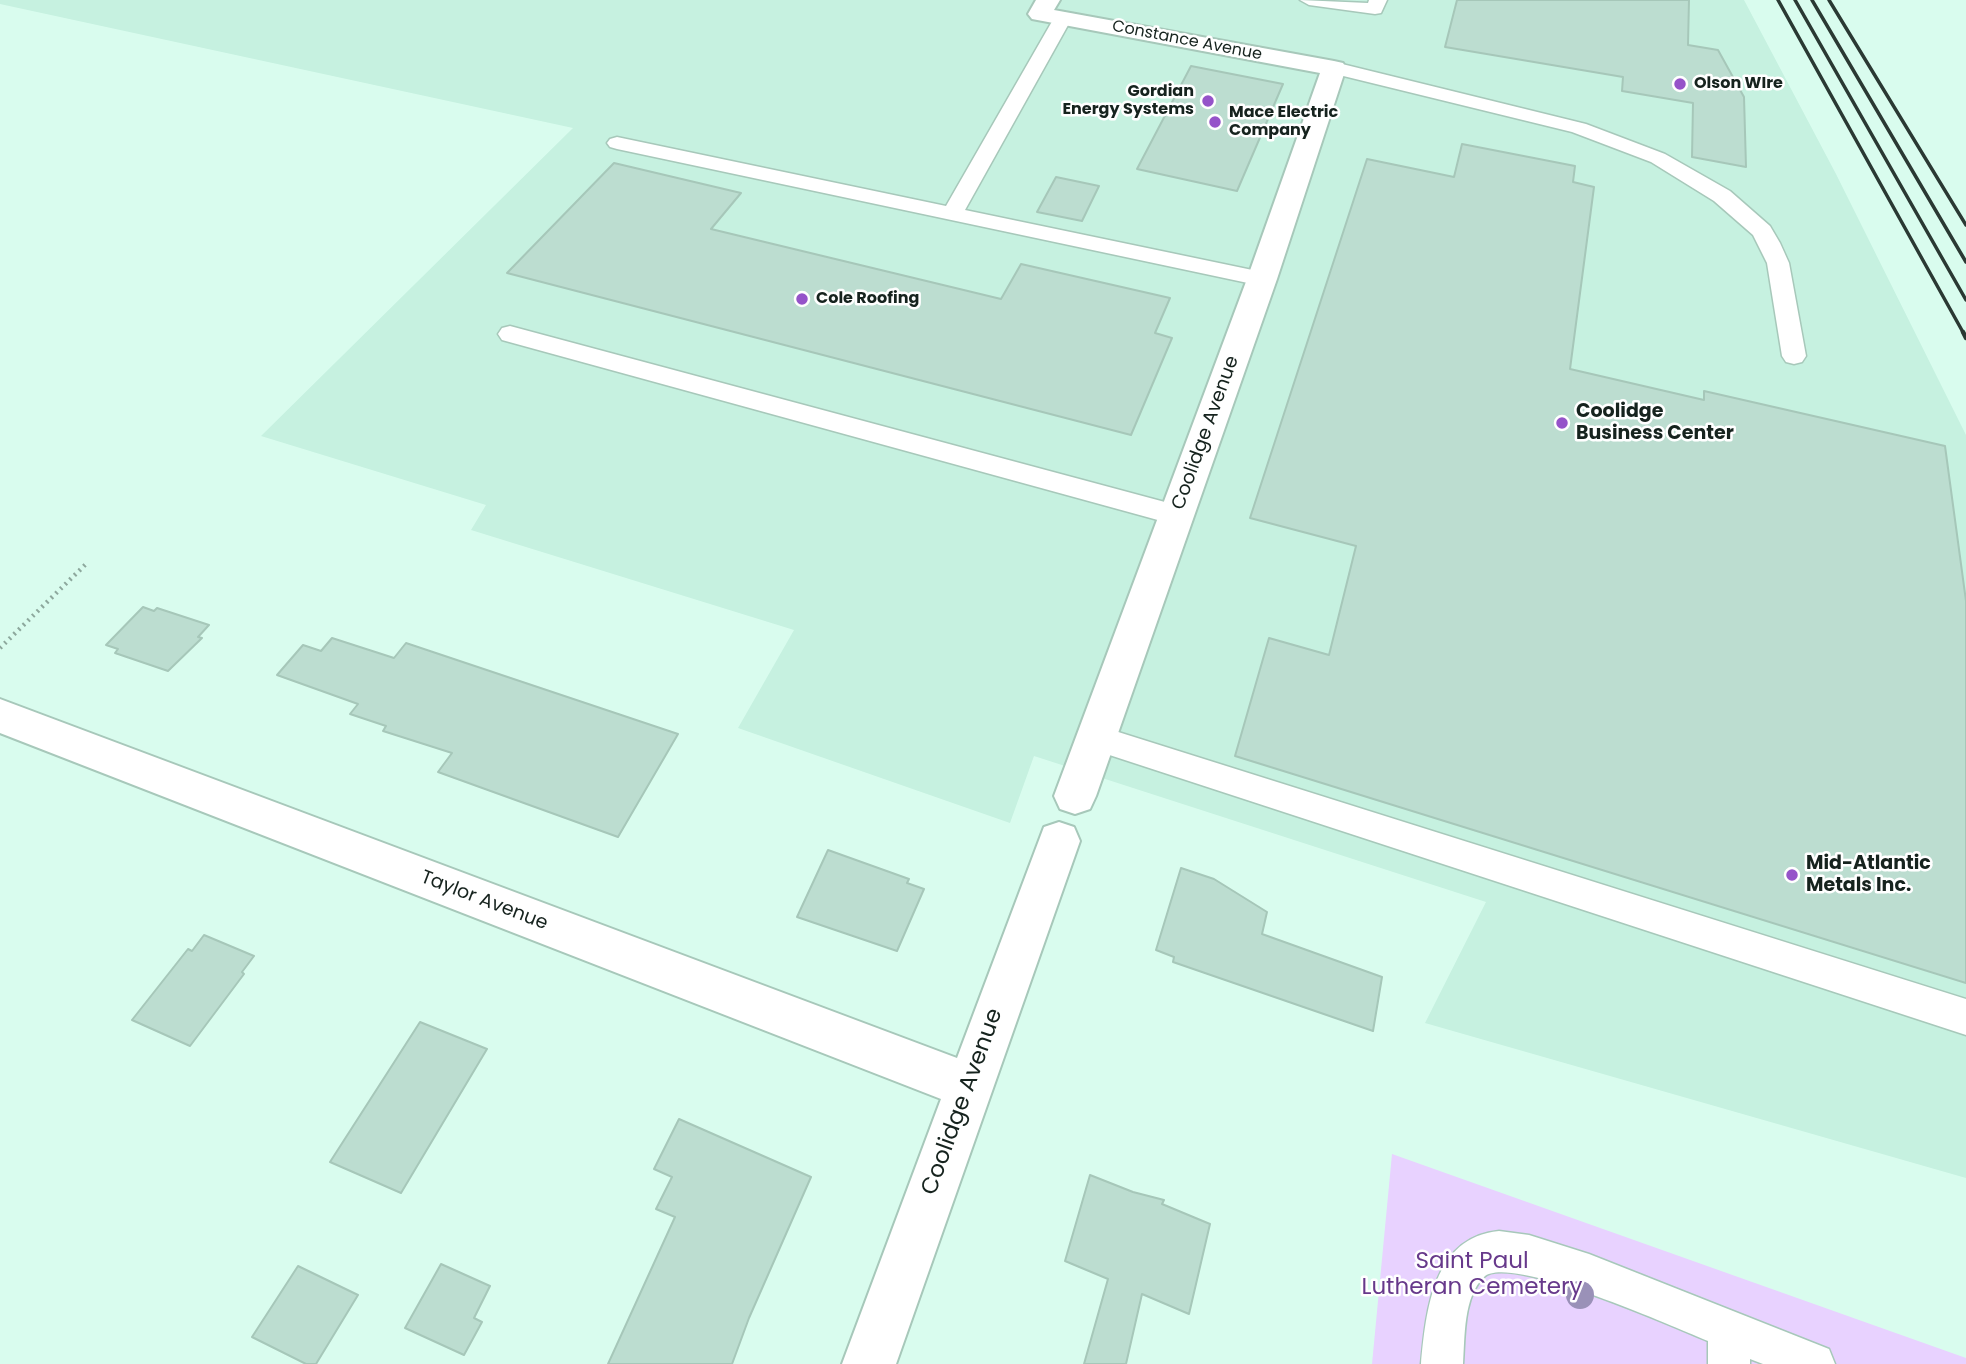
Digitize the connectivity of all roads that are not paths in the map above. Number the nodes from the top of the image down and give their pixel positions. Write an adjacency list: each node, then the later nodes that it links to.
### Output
1 (1310, 0): 2 (lane)
2 (1378, 0)
3 (1050, 10): 4 (street, Constance Avenue); 6 (lane)
4 (1334, 68): 7 (street, Coolidge Avenue); 9 (lane)
5 (617, 143): 6 (lane)
6 (952, 214): 7 (lane)
7 (1262, 279): 10 (street, Coolidge Avenue)
8 (510, 334): 10 (lane)
9 (1794, 356)
10 (1176, 515): 12 (street, Coolidge Avenue)
11 (0, 716): 16 (street, Taylor Avenue)
12 (1096, 738): 13 (street, Coolidge Avenue); 15 (lane)
13 (1075, 796)
14 (1059, 841): 16 (street, Coolidge Avenue)
15 (1966, 1017)
16 (968, 1086): 18 (street, Coolidge Avenue)
17 (1728, 1347): 19 (lane); 20 (lane)
18 (869, 1364)
19 (1442, 1364)
20 (1814, 1364)

